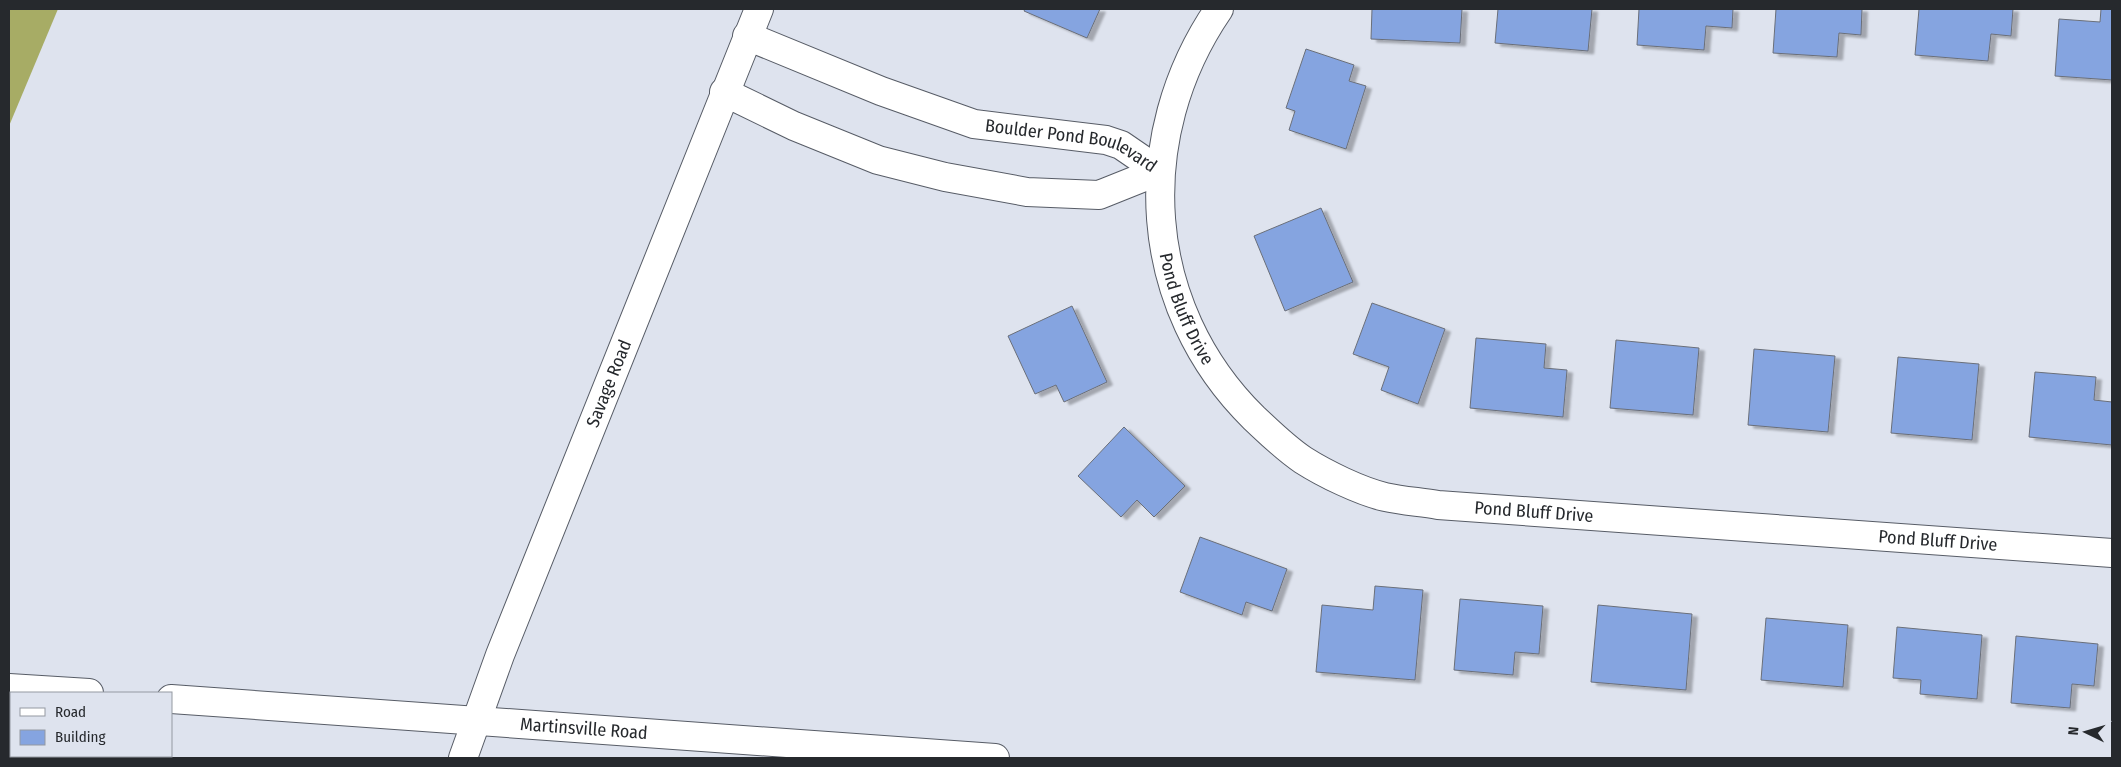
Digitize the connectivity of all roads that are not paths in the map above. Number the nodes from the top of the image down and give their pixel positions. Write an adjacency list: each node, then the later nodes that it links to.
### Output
1 (759, 9): 3 (street, Savage Road)
2 (1219, 9): 5 (street, Pond Bluff Drive)
3 (748, 36): 4 (street, Savage Road); 5 (street, Boulder Pond Boulevard)
4 (724, 92): 5 (street, Boulder Pond Boulevard); 10 (street, Savage Road)
5 (1159, 171): 6 (street, Pond Bluff Drive)
6 (2112, 553)
7 (9, 688): 8 (street)
8 (73, 692)
9 (172, 699): 10 (street, Martinsville Road)
10 (476, 722): 11 (street, Savage Road); 12 (street, Martinsville Road)
11 (463, 758)
12 (996, 758)

